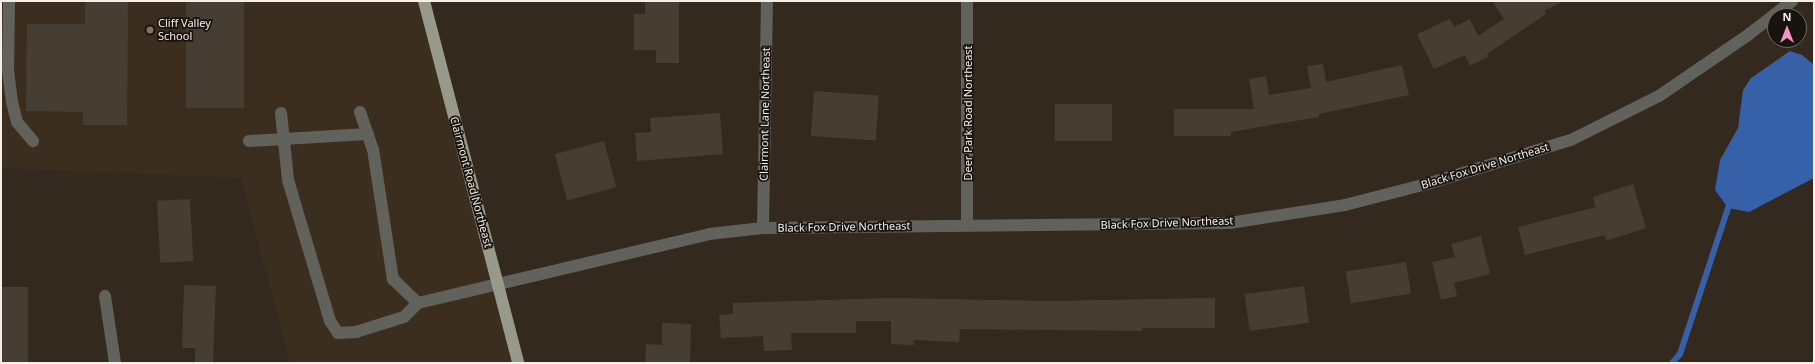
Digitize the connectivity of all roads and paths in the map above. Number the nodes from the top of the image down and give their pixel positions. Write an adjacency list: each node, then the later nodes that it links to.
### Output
1 (9, 1): 10 (street)
2 (424, 1): 14 (main road, Clairmont Road Northeast)
3 (767, 1): 13 (street, Clairmont Lane Northeast)
4 (967, 1): 12 (street, Deer Park Road Northeast)
5 (1792, 1): 12 (street, Black Fox Drive Northeast)
6 (360, 112): 8 (street)
7 (281, 113): 9 (street)
8 (368, 134): 9 (street); 16 (street)
9 (284, 139): 11 (street); 16 (street)
10 (33, 141)
11 (250, 141)
12 (967, 225): 13 (street, Black Fox Drive Northeast)
13 (763, 228): 14 (street, Black Fox Drive Northeast)
14 (497, 284): 16 (street, Black Fox Drive Northeast); 18 (main road, Clairmont Road Northeast)
15 (105, 296): 17 (street)
16 (418, 303)
17 (115, 363)
18 (518, 363)

